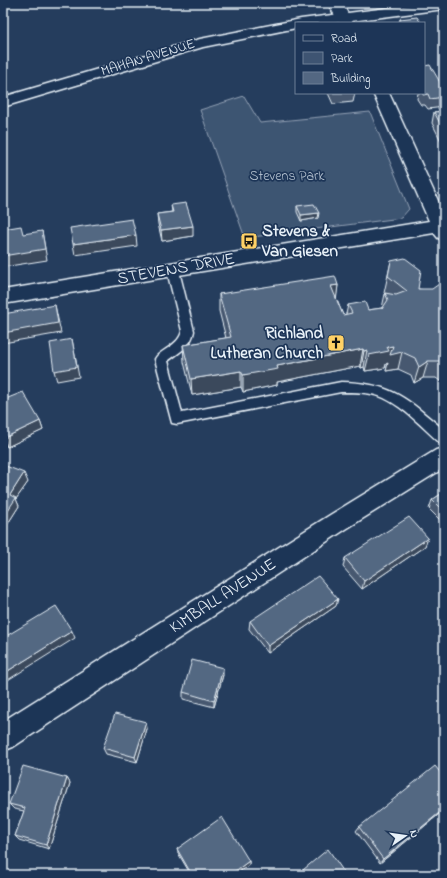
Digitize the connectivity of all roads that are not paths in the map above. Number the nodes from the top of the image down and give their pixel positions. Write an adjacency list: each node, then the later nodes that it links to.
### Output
1 (335, 3): 3 (street)
2 (444, 5): 3 (street)
3 (345, 20): 4 (street)
4 (316, 22)
5 (295, 24): 7 (street, MAHAN AVENUE)
6 (381, 94): 8 (street)
7 (3, 102)
8 (443, 228): 9 (street, STEVENS DRIVE)
9 (173, 271): 10 (street, STEVENS DRIVE); 11 (lane)
10 (3, 297)
11 (444, 438)
12 (444, 457): 13 (street, KIMBALL AVENUE)
13 (3, 737)

